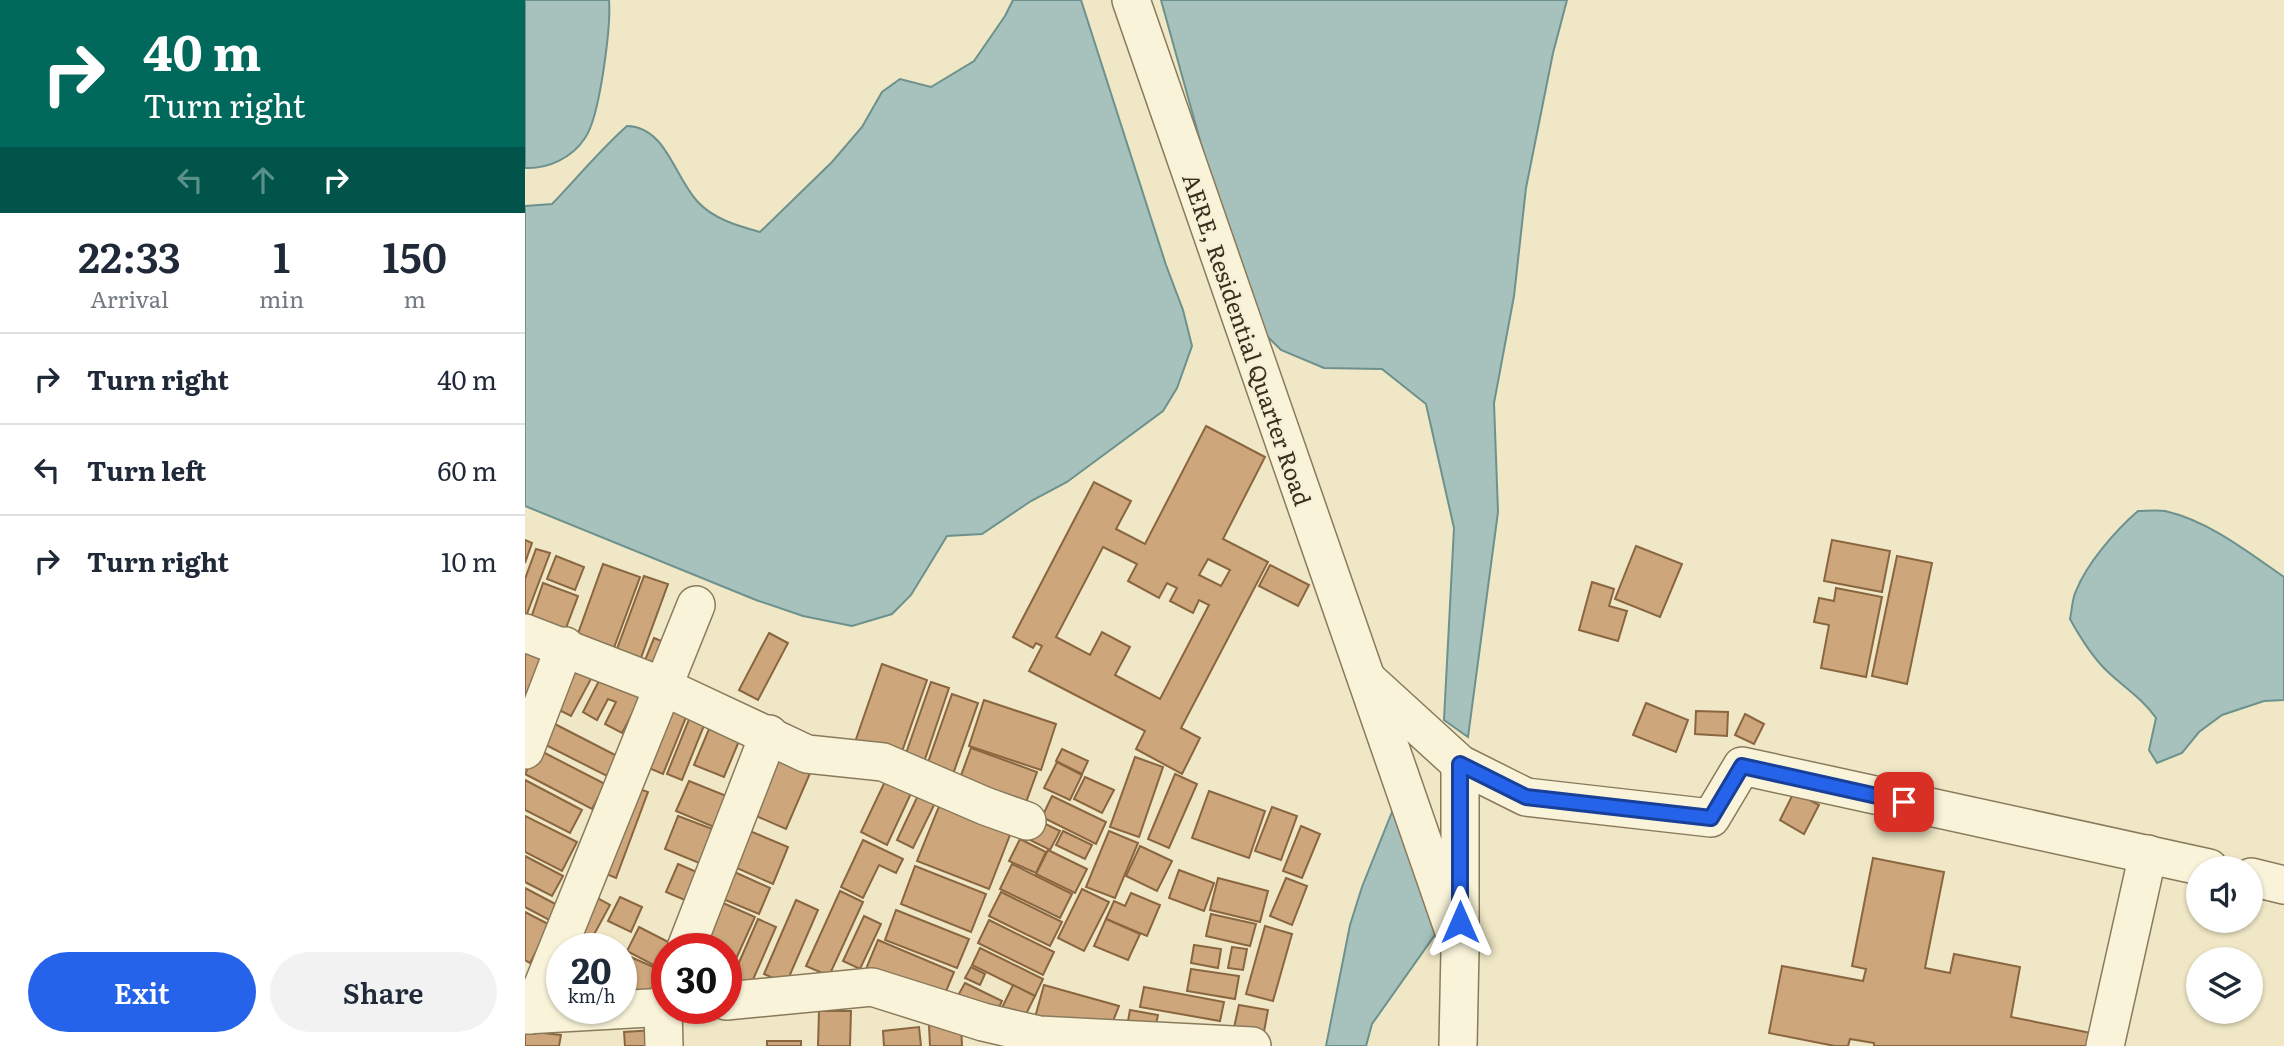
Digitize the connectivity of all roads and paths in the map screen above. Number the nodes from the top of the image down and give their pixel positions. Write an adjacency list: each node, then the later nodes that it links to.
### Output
1 (1131, 0): 5 (street, AERE, Residential Quarter Road)
2 (696, 605): 6 (street)
3 (525, 633): 4 (street)
4 (565, 646): 6 (street); 8 (street)
5 (1366, 678): 9 (street, AERE, Residential Quarter Road); 16 (street, AERE, Residential Quarter Road)
6 (662, 685): 7 (street); 19 (street)
7 (769, 734): 10 (street); 15 (street)
8 (525, 750)
9 (1460, 764): 11 (street, AERE, Residential Quarter Road); 16 (street)
10 (1027, 821)
11 (2148, 854): 12 (street, AERE, Residential Quarter Road); 24 (street)
12 (2186, 863)
13 (2263, 880): 14 (street)
14 (2284, 884)
15 (692, 933)
16 (1459, 949): 23 (street)
17 (742, 999): 22 (street)
18 (651, 1005): 19 (street)
19 (528, 1015)
20 (665, 1024): 21 (street)
21 (664, 1046)
22 (1252, 1046)
23 (1458, 1046)
24 (2105, 1046)

